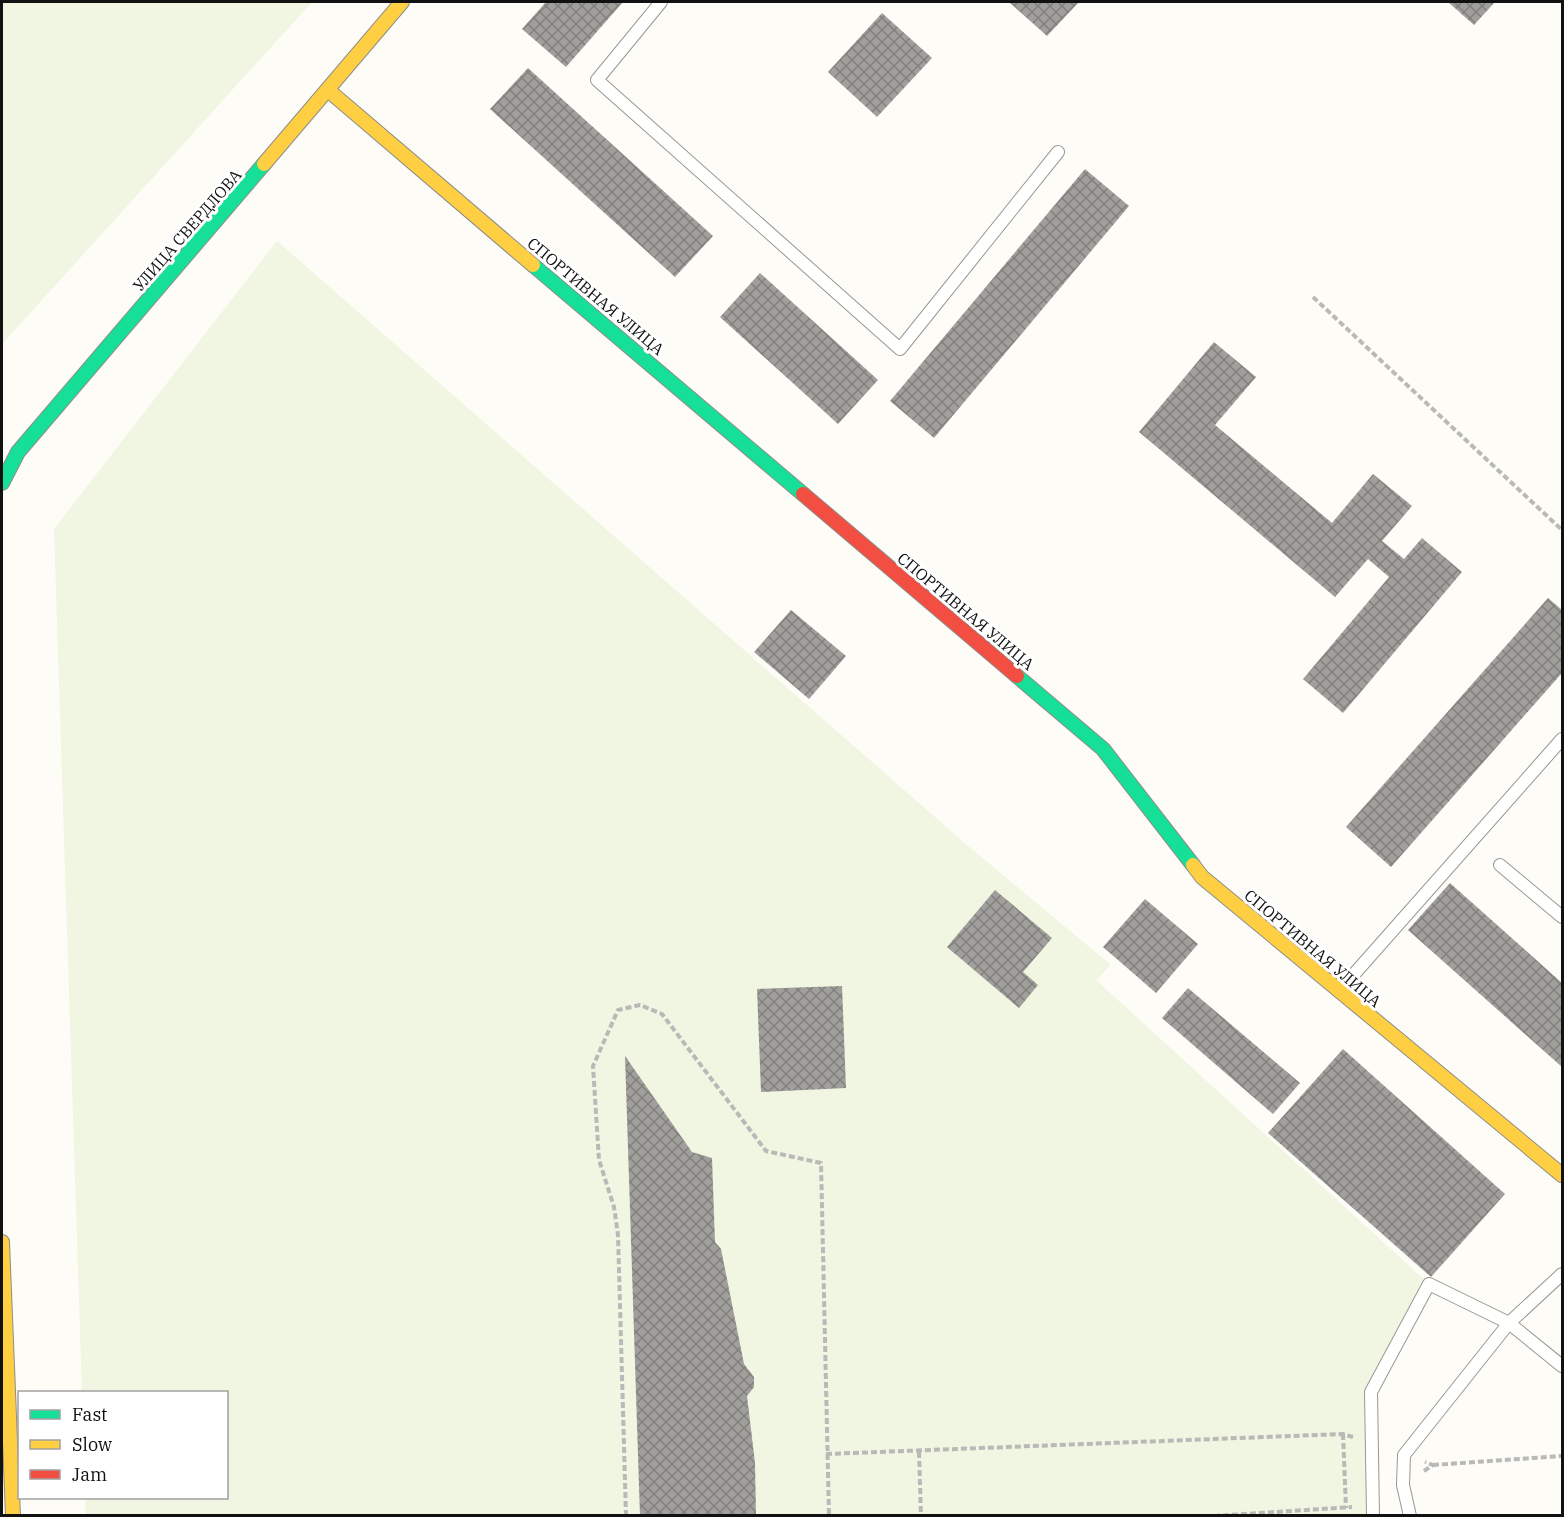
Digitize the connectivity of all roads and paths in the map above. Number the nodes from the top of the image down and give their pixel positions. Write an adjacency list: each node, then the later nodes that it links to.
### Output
1 (402, 2): 3 (street, УЛИЦА СВЕРДЛОВА)
2 (661, 2): 4 (lane)
3 (328, 90): 6 (street, УЛИЦА СВЕРДЛОВА); 11 (street, СПОРТИВНАЯ УЛИЦА)
4 (1058, 152)
5 (1313, 297): 7 (path)
6 (2, 483)
7 (1563, 530)
8 (1563, 739): 11 (lane)
9 (1500, 865): 10 (lane)
10 (1563, 917)
11 (1340, 991): 12 (street, СПОРТИВНАЯ УЛИЦА)
12 (1563, 1175)
13 (2, 1242): 27 (street)
14 (1563, 1274): 15 (lane)
15 (1509, 1323): 16 (lane); 18 (lane); 21 (lane)
16 (1563, 1366)
17 (1343, 1434): 18 (path); 19 (path); 25 (path)
18 (1371, 1442): 26 (lane)
19 (919, 1452): 20 (path); 30 (path)
20 (826, 1454): 28 (path); 29 (path)
21 (1404, 1455): 23 (path); 24 (lane)
22 (1563, 1456): 23 (path)
23 (1433, 1465): 24 (path)
24 (1403, 1485): 32 (lane)
25 (1346, 1508): 26 (path); 31 (path)
26 (1372, 1511)
27 (13, 1515)
28 (626, 1515)
29 (829, 1515)
30 (921, 1515)
31 (1214, 1515)
32 (1410, 1515)

